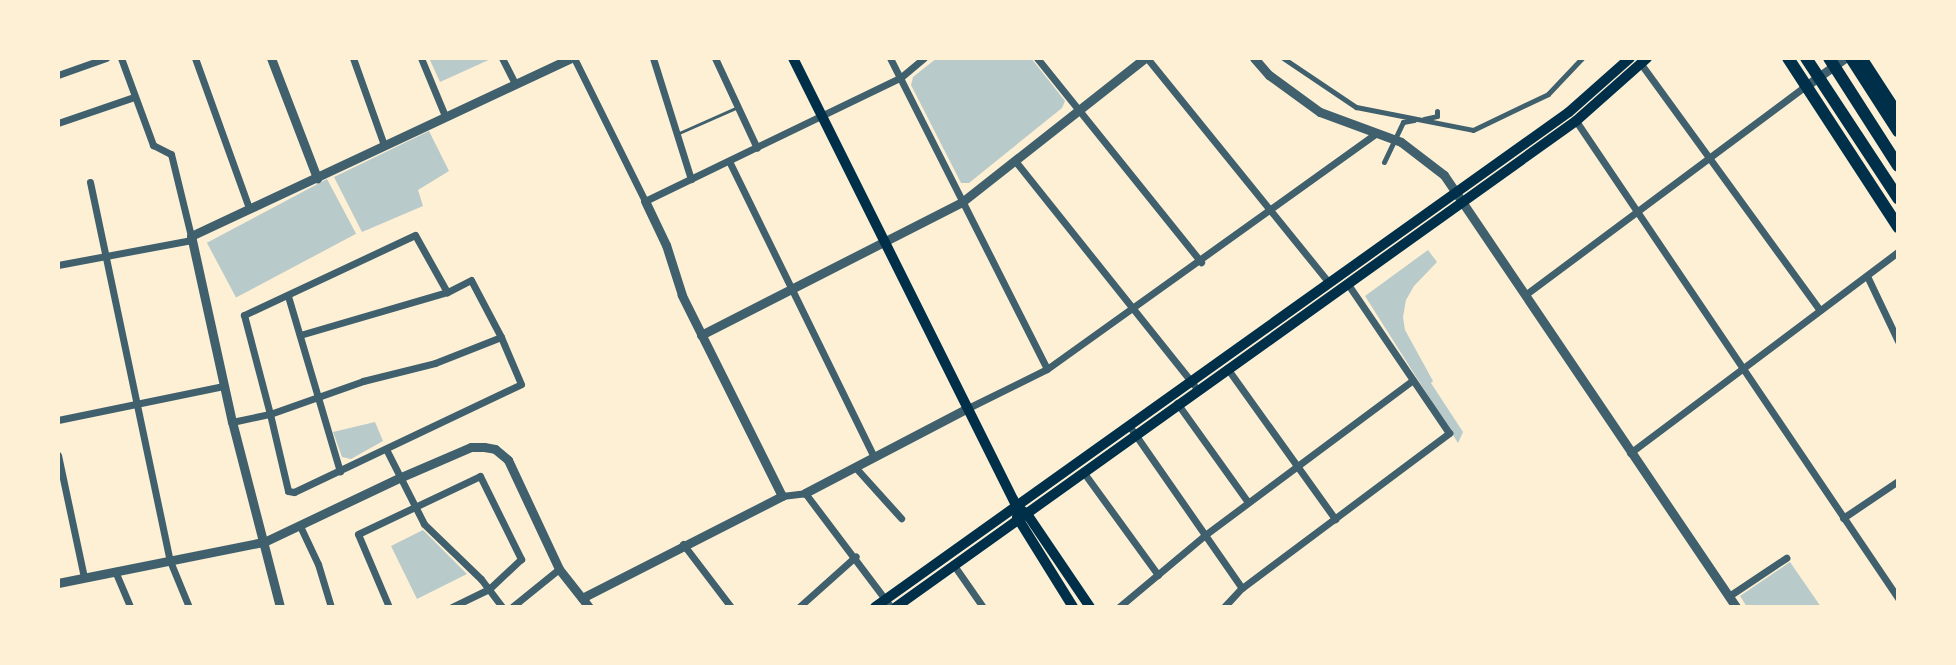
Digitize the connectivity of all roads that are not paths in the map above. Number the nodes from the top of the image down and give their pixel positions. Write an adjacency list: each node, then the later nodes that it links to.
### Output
1 (106, 58): 27 (street)
2 (121, 58): 31 (street)
3 (195, 58): 58 (street)
4 (271, 58): 50 (street)
5 (353, 58): 43 (street)
6 (421, 58): 36 (street)
7 (502, 58): 29 (street)
8 (573, 58): 29 (street); 55 (street)
9 (653, 58): 41 (street)
10 (715, 58): 32 (street)
11 (793, 58): 37 (main road)
12 (890, 58): 28 (street)
13 (924, 58): 28 (street)
14 (1037, 58): 34 (street)
15 (1146, 58): 34 (street); 59 (street)
16 (1254, 58): 42 (street)
17 (1283, 58): 18 (street)
18 (1582, 58)
19 (1630, 58): 53 (main road)
20 (1782, 58): 30 (highway)
21 (1788, 58): 61 (highway)
22 (1806, 58): 54 (highway)
23 (1829, 58): 49 (highway)
24 (1848, 58): 30 (street); 40 (highway)
25 (1861, 58): 35 (highway)
26 (1644, 61): 38 (main road); 45 (street)
27 (58, 75)
28 (900, 78): 37 (street); 56 (street)
29 (515, 84): 36 (street)
30 (1803, 88): 45 (street); 62 (highway)
31 (134, 97): 39 (street); 63 (street)
32 (738, 107): 41 (lane); 44 (street)
33 (1437, 111): 48 (street)
34 (1080, 112): 47 (street); 67 (street)
35 (1898, 115)
36 (445, 116): 43 (street)
37 (823, 117): 44 (street); 64 (main road)
38 (1576, 121): 57 (main road); 60 (street)
39 (58, 123)
40 (1898, 131)
41 (677, 134): 51 (street)
42 (1375, 134): 53 (street); 59 (street)
43 (384, 145): 50 (street)
44 (757, 148): 46 (street)
45 (1712, 159): 60 (street); 78 (street)
46 (729, 161): 51 (street); 73 (street)
47 (1016, 162): 56 (street); 77 (street)
48 (1384, 162)
49 (1898, 166)
50 (317, 178): 58 (street)
51 (691, 179): 55 (street)
52 (90, 182): 66 (street)
53 (1457, 192): 57 (street); 69 (main road)
54 (1898, 198)
55 (645, 201): 80 (street)
56 (962, 202): 64 (street); 85 (street)
57 (1462, 203): 72 (main road); 75 (street)
58 (249, 208): 63 (street)
59 (1271, 211): 67 (street); 71 (street)
60 (1638, 212): 75 (street); 84 (street)
61 (1898, 227)
62 (1898, 235)
63 (192, 238): 66 (street); 88 (street)
64 (884, 241): 73 (street); 93 (main road)
65 (1898, 252): 70 (street)
66 (106, 256): 68 (street); 92 (street)
67 (1201, 262): 77 (street)
68 (58, 265)
69 (1341, 275): 71 (main road); 72 (street)
70 (1868, 278): 78 (street); 82 (street)
71 (1329, 283): 83 (main road)
72 (1348, 285): 86 (main road); 87 (street)
73 (790, 289): 80 (street); 101 (street)
74 (447, 292): 76 (street); 79 (street); 81 (street)
75 (1525, 295): 99 (street)
76 (288, 296): 79 (street); 94 (street)
77 (1135, 308): 85 (street); 89 (street)
78 (1819, 309): 84 (street)
79 (300, 335): 90 (street)
80 (701, 335): 109 (street)
81 (501, 337): 90 (street); 98 (street)
82 (1898, 341)
83 (1221, 360): 86 (street); 89 (main road)
84 (1743, 368): 99 (street); 115 (street)
85 (1047, 369): 93 (street)
86 (1228, 370): 89 (main road); 102 (street)
87 (1413, 380): 102 (street); 116 (street)
88 (224, 386): 92 (street); 96 (street)
89 (1195, 386): 91 (main road)
90 (318, 398): 94 (street); 104 (street)
91 (1175, 401): 97 (main road); 110 (street)
92 (137, 405): 95 (street); 125 (street)
93 (966, 409): 101 (street); 112 (main road)
94 (270, 414): 96 (street); 104 (street)
95 (58, 420)
96 (232, 422): 120 (street)
97 (1133, 432): 105 (main road); 112 (main road); 119 (street)
98 (386, 449): 104 (street); 106 (street)
99 (1630, 453): 134 (street)
100 (58, 455): 130 (street)
101 (874, 457): 103 (street)
102 (1297, 465): 110 (street); 116 (street)
103 (855, 467): 108 (street); 114 (street)
104 (340, 471)
105 (1084, 473): 113 (main road); 129 (street)
106 (399, 478): 111 (street); 118 (street); 127 (street)
107 (1898, 481): 115 (street)
108 (805, 493): 109 (street); 122 (street)
109 (782, 496): 121 (street)
110 (1248, 502): 119 (street)
111 (412, 507): 133 (street); 133 (street); 142 (street)
112 (1017, 507): 113 (main road); 117 (main road); 123 (main road)
113 (1027, 514): 117 (main road); 151 (main road)
114 (901, 518)
115 (1843, 518): 135 (street)
116 (1335, 519): 132 (street)
117 (1017, 521): 126 (main road); 150 (main road)
118 (300, 526): 120 (street); 141 (street)
119 (1205, 535): 129 (street); 132 (street)
120 (264, 542): 125 (street); 140 (street)
121 (683, 544): 137 (street); 146 (street)
122 (856, 556): 136 (street); 147 (street)
123 (947, 556): 126 (street); 136 (main road)
124 (1786, 558): 134 (street)
125 (170, 561): 128 (street); 139 (street)
126 (954, 566): 136 (main road); 149 (street)
127 (559, 569): 137 (street); 145 (street)
128 (115, 571): 130 (street); 138 (street)
129 (1158, 575): 152 (street)
130 (84, 577): 131 (street)
131 (58, 583)
132 (1242, 588): 153 (street)
133 (489, 589): 143 (street); 144 (street)
134 (1729, 596): 154 (street)
135 (1898, 598)
136 (891, 604): 148 (main road)
137 (587, 605)
138 (130, 607)
139 (189, 607)
140 (279, 607)
141 (331, 607)
142 (389, 607)
143 (452, 607)
144 (502, 607)
145 (512, 607)
146 (731, 607)
147 (799, 607)
148 (875, 607)
149 (983, 607)
150 (1073, 607)
151 (1090, 607)
152 (1119, 607)
153 (1224, 607)
154 (1736, 607)

